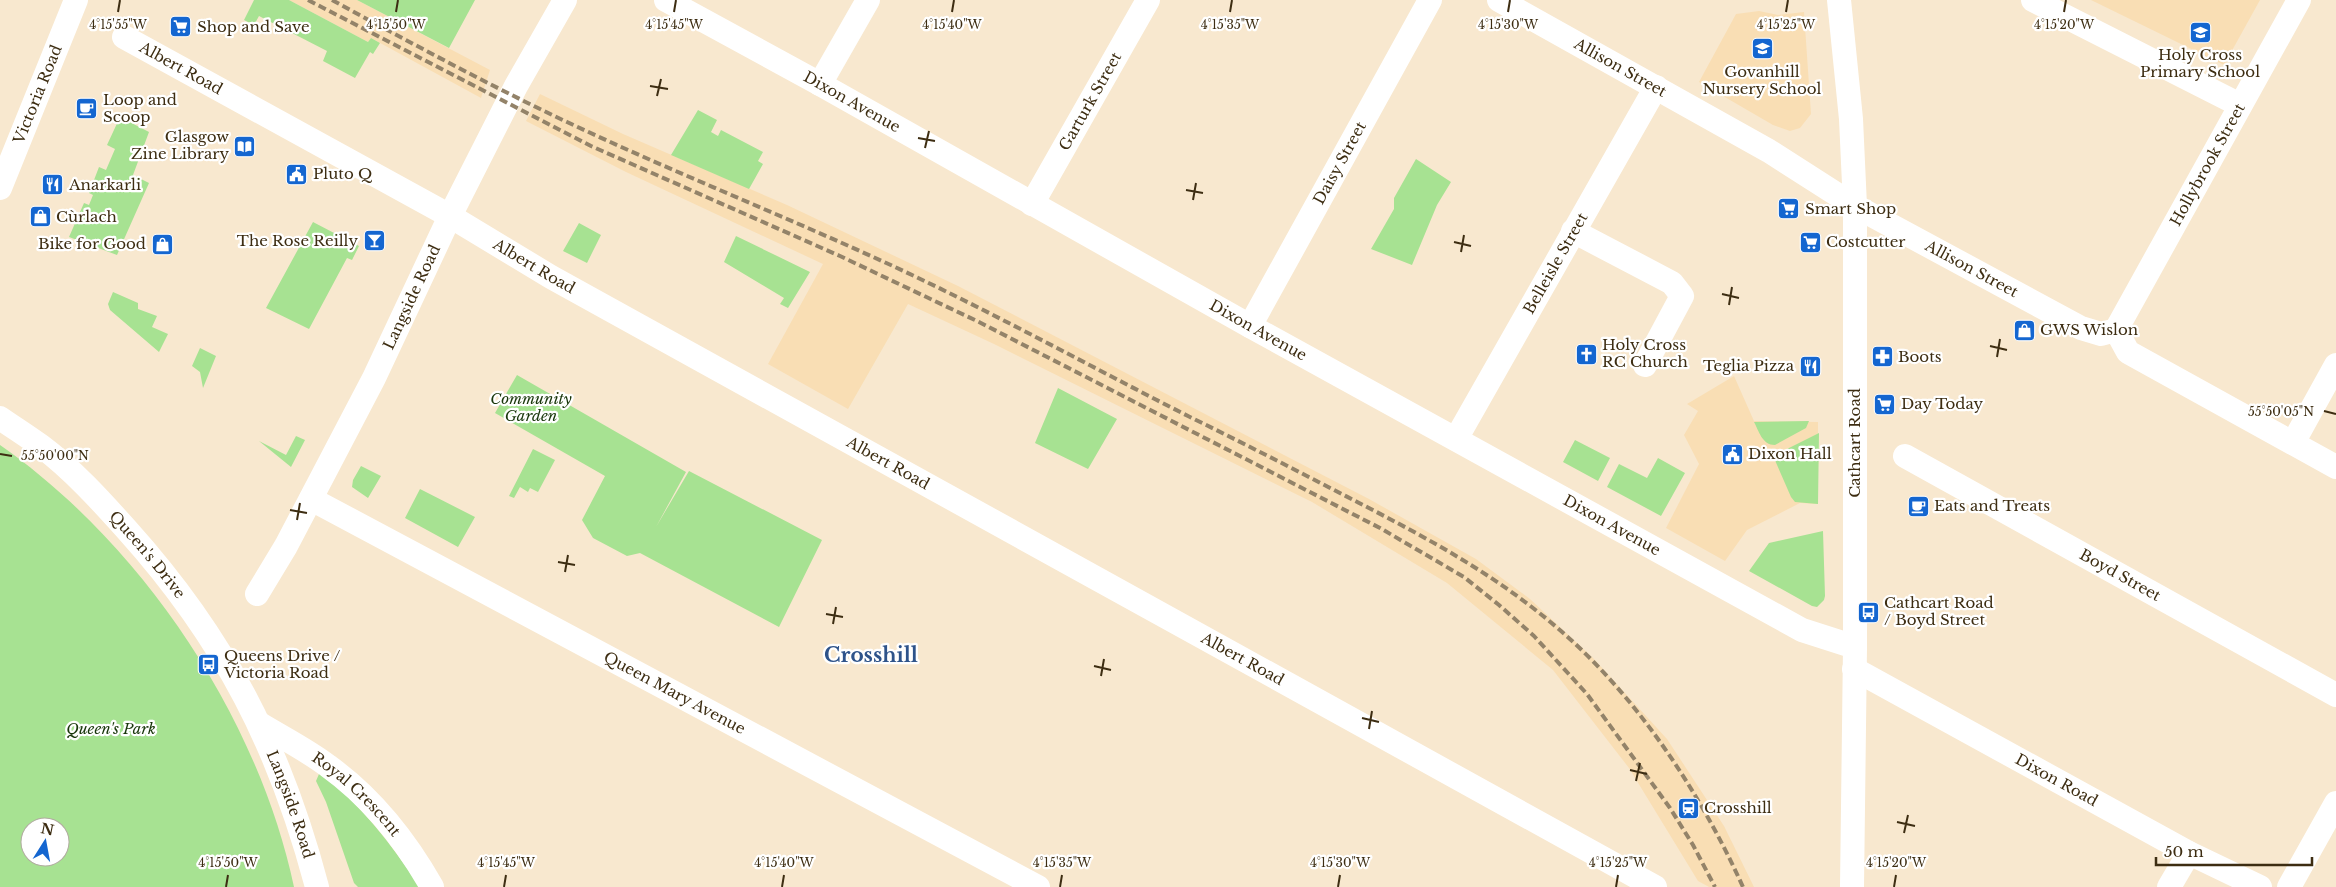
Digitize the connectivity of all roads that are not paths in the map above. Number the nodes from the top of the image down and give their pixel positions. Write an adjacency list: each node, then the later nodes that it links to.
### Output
1 (76, 0): 15 (street, Victoria Road)
2 (565, 0): 18 (street, Langside Road)
3 (666, 0): 12 (street, Dixon Avenue)
4 (868, 0): 12 (street)
5 (1148, 0): 16 (street, Garturk Street)
6 (1430, 0): 20 (street, Daisy Street)
7 (1499, 0): 13 (street, Allison Street)
8 (1839, 0): 17 (street, Cathcart Road)
9 (2032, 0): 14 (street)
10 (2299, 0): 14 (street, Hollybrook Street)
11 (124, 37): 18 (street, Albert Road)
12 (820, 84): 16 (street, Dixon Avenue)
13 (1656, 87): 17 (street, Allison Street); 19 (street, Belleisle Street)
14 (2240, 105): 21 (street, Hollybrook Street)
15 (0, 188)
16 (1032, 204): 20 (street, Dixon Avenue)
17 (1854, 206): 21 (street, Allison Street); 31 (street, Cathcart Road)
18 (450, 216): 29 (street, Langside Road); 39 (street, Albert Road)
19 (1573, 231): 22 (street); 25 (street, Belleisle Street)
20 (1250, 326): 25 (street, Dixon Avenue)
21 (2116, 330): 26 (street)
22 (1645, 365)
23 (2336, 365): 26 (street)
24 (0, 418): 33 (street, Queen's Drive)
25 (1456, 439): 31 (street, Dixon Avenue)
26 (2293, 443): 28 (street)
27 (1905, 456): 32 (street, Boyd Street)
28 (2336, 467)
29 (311, 499): 30 (street, Langside Road); 38 (street, Queen Mary Avenue)
30 (257, 594)
31 (1854, 658): 35 (street, Dixon Road); 40 (street, Cathcart Road)
32 (2336, 695)
33 (260, 724): 36 (street, Langside Road); 37 (street, Royal Crescent)
34 (2336, 803): 43 (street)
35 (2189, 852): 41 (street); 42 (street, Dixon Road)
36 (317, 887)
37 (432, 887)
38 (1038, 887)
39 (1655, 887)
40 (1852, 887)
41 (2169, 887)
42 (2260, 887)
43 (2289, 887)

